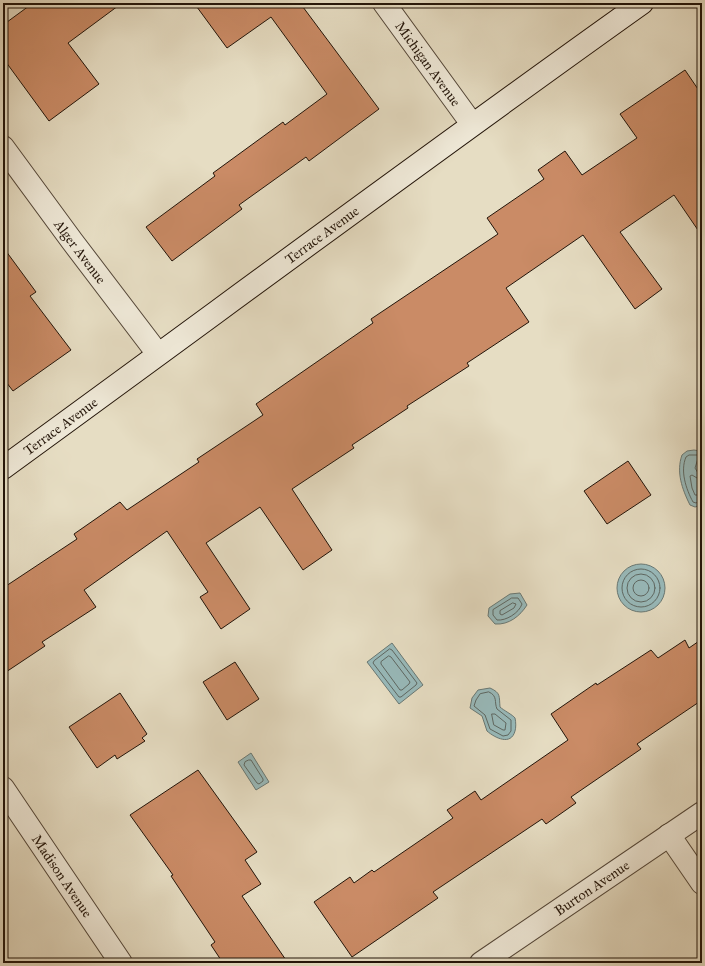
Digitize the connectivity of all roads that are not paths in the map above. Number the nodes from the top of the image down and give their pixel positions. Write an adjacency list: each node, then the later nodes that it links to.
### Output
1 (384, 3): 3 (street, Michigan Avenue)
2 (642, 3): 3 (street, Terrace Avenue)
3 (472, 124): 5 (street, Terrace Avenue)
4 (3, 147): 5 (street, Alger Avenue)
5 (158, 354): 6 (street, Terrace Avenue)
6 (3, 468)
7 (3, 788): 11 (street, Madison Avenue)
8 (702, 813): 9 (street, Burton Avenue)
9 (669, 835): 10 (street); 12 (street, Burton Avenue)
10 (702, 883)
11 (121, 963)
12 (481, 963)

